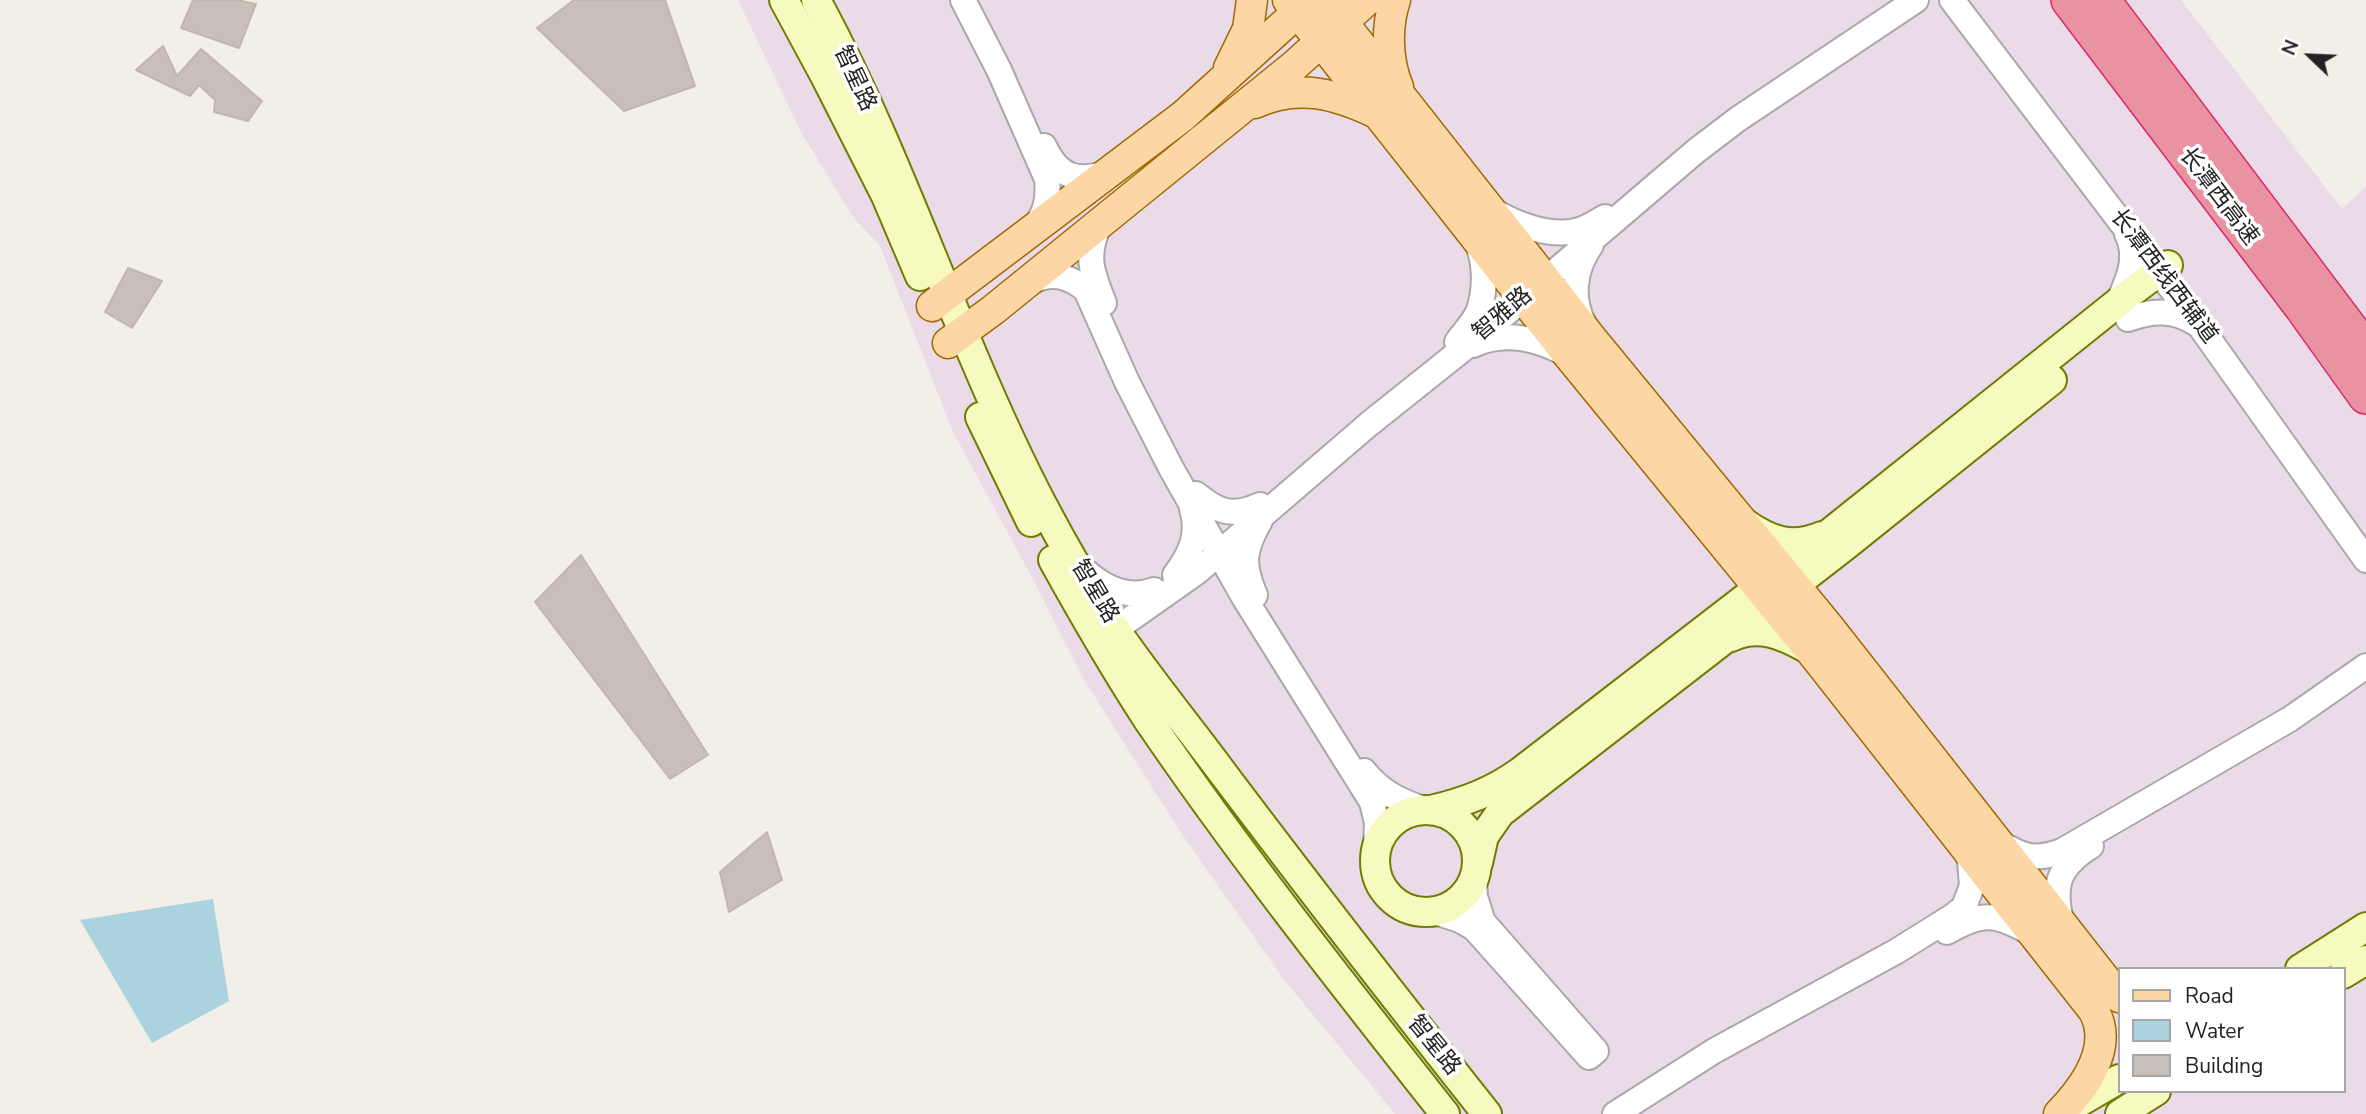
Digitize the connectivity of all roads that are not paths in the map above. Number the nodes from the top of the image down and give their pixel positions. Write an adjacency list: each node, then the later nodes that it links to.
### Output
1 (784, 0): 31 (main road, 智星路)
2 (816, 0): 26 (main road, 智星路)
3 (964, 0): 25 (street)
4 (975, 0): 20 (street)
5 (1252, 0): 17 (main road)
6 (1367, 0): 15 (main road)
7 (1395, 0): 18 (main road)
8 (1916, 0): 14 (street, 智雅路)
9 (1952, 0): 16 (street, 长潭西线西辅道)
10 (1965, 0): 28 (street, 长潭西线西辅道)
11 (2068, 0): 40 (highway, 长潭西高速)
12 (2102, 0): 38 (highway, 长潭西高速)
13 (1299, 4): 15 (main road); 17 (main road)
14 (1891, 6): 16 (street); 24 (street, 智雅路)
15 (1329, 21): 18 (main road); 19 (main road)
16 (1974, 27): 22 (street, 长潭西线西辅道)
17 (1216, 86): 20 (main road)
18 (1390, 104): 19 (main road); 21 (main road)
19 (1236, 113): 23 (main road)
20 (1111, 172): 25 (main road)
21 (1481, 219): 24 (street); 29 (main road); 36 (street)
22 (2120, 221): 28 (street, 长潭西线西辅道); 33 (street)
23 (1100, 223): 30 (main road); 41 (street)
24 (1605, 223): 29 (street, 智雅路); 37 (street)
25 (1029, 234): 27 (main road)
26 (925, 235): 27 (main road); 31 (main road, 智星路)
27 (991, 263): 31 (main road)
28 (2169, 276): 33 (main road); 34 (street, 长潭西线西辅道); 45 (street, 长潭西线西辅道)
29 (1532, 285): 36 (street, 智雅路); 37 (main road)
30 (1022, 286): 32 (main road); 41 (street)
31 (940, 300): 35 (main road, 智星路)
32 (996, 307): 35 (main road); 39 (main road)
33 (2123, 311): 34 (street); 44 (main road)
34 (2199, 325): 47 (street, 长潭西线西辅道)
35 (956, 337): 39 (main road, 智星路); 53 (main road, 智星路)
36 (1459, 347): 37 (street); 42 (street, 智雅路)
37 (1581, 347): 43 (main road)
38 (2366, 350)
39 (976, 362): 48 (main road, 智星路)
40 (2366, 396)
41 (1193, 498): 42 (street); 46 (street); 49 (street)
42 (1262, 510): 46 (street, 智雅路); 51 (street)
43 (1728, 527): 44 (main road); 50 (main road); 54 (main road)
44 (1838, 539): 50 (main road); 52 (main road)
45 (2366, 544)
46 (1220, 545): 49 (street, 智雅路); 51 (street)
47 (2366, 560)
48 (1076, 562): 49 (street); 53 (main road, 智星路)
49 (1169, 584): 51 (street); 53 (street, 智雅路)
50 (1776, 586): 52 (main road); 54 (main road); 55 (main road)
51 (1250, 598): 58 (street); 61 (street)
52 (1831, 630): 59 (main road)
53 (1104, 631): 73 (main road, 智星路); 74 (main road, 智星路)
54 (1716, 633): 55 (main road); 58 (main road); 62 (main road)
55 (1808, 649): 60 (main road)
56 (2366, 666): 59 (street)
57 (2366, 680): 64 (street)
58 (1428, 809): 61 (main road); 62 (main road)
59 (1997, 841): 64 (main road)
60 (1964, 847): 66 (main road); 75 (street)
61 (1376, 848): 63 (main road)
62 (1476, 872): 63 (main road); 63 (street)
63 (1435, 912)
64 (2062, 925): 70 (main road)
65 (2366, 927): 68 (main road)
66 (2034, 934): 76 (street); 77 (main road)
67 (2366, 960): 69 (main road)
68 (2303, 967)
69 (2345, 973)
70 (2118, 996)
71 (2118, 1080): 77 (main road)
72 (2153, 1093): 78 (main road)
73 (1445, 1114)
74 (1487, 1114)
75 (1615, 1114)
76 (1631, 1114)
77 (2059, 1114)
78 (2120, 1114)

